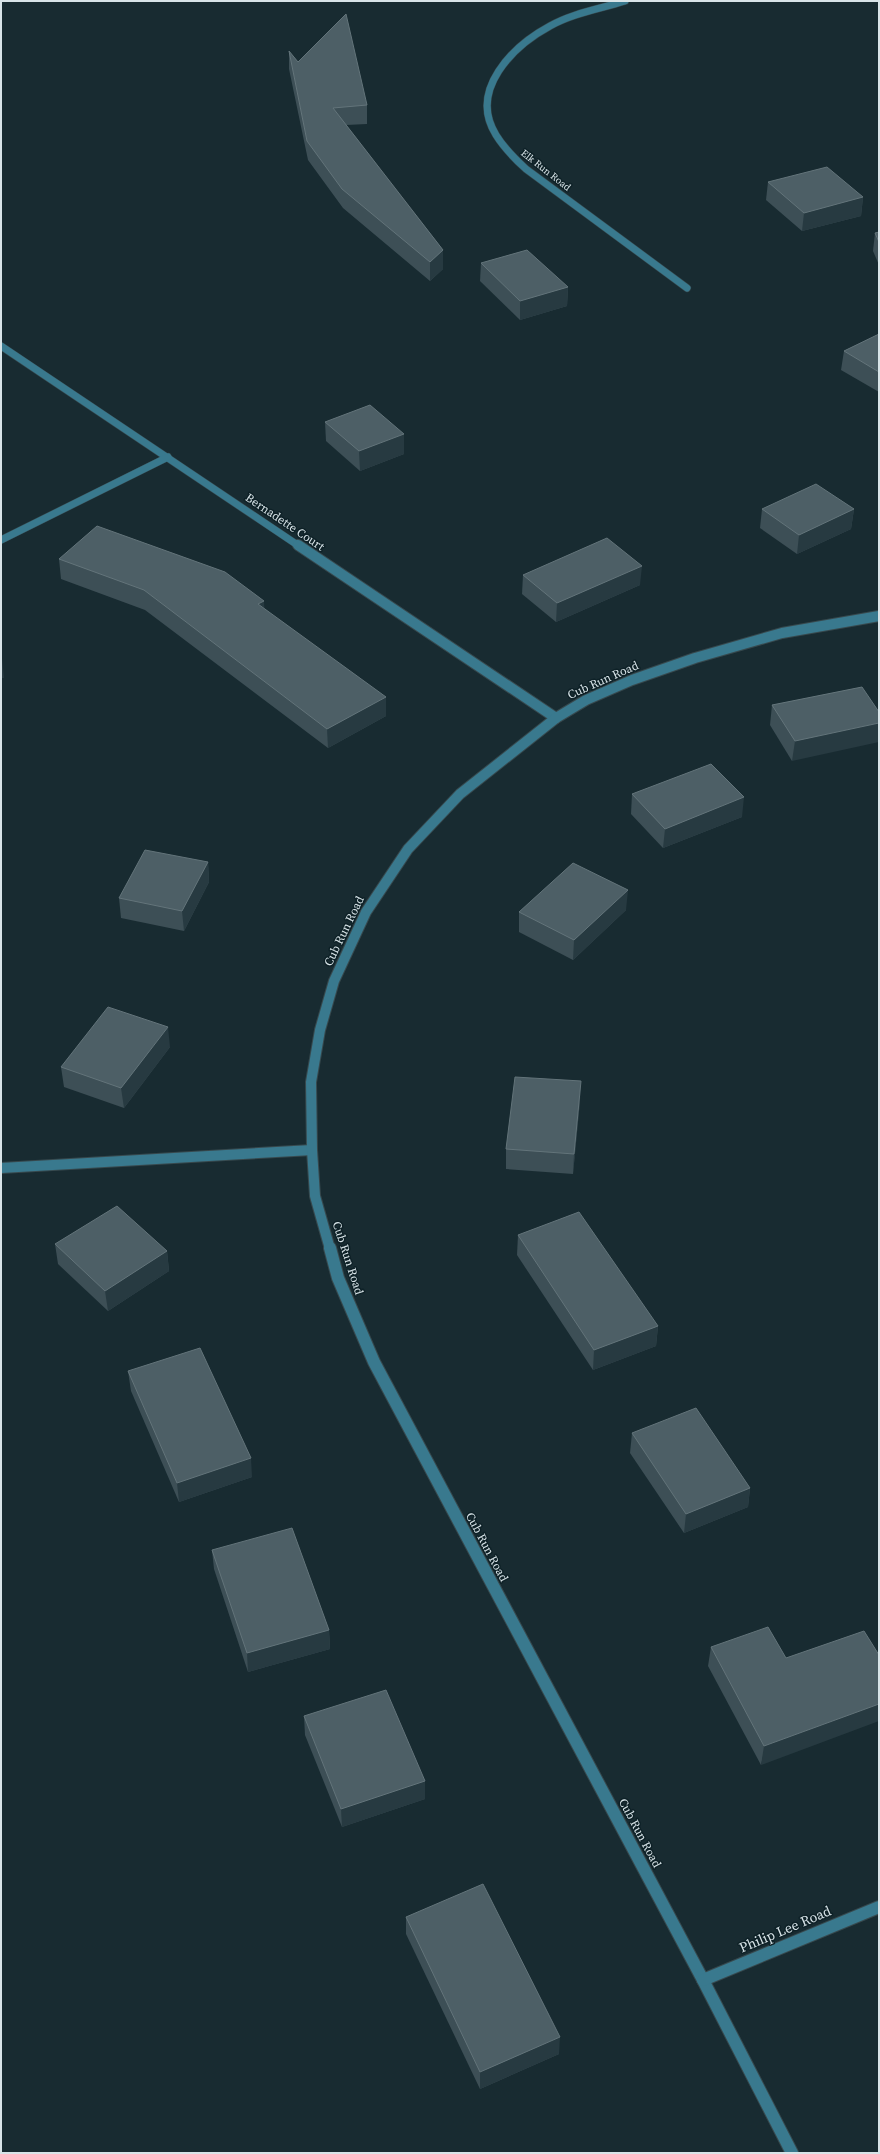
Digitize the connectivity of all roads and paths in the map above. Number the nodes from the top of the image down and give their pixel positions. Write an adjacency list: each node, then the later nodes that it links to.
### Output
1 (625, 1): 2 (street, Elk Run Road)
2 (687, 288)
3 (1, 346): 4 (street, Bernadette Court)
4 (168, 458): 5 (street); 7 (street, Bernadette Court)
5 (1, 540)
6 (879, 616): 7 (street, Cub Run Road)
7 (556, 718): 8 (street, Cub Run Road)
8 (312, 1150): 9 (street); 11 (street, Cub Run Road)
9 (1, 1168)
10 (879, 1907): 11 (street, Philip Lee Road)
11 (703, 1980): 12 (street, Cub Run Road)
12 (792, 2153)

